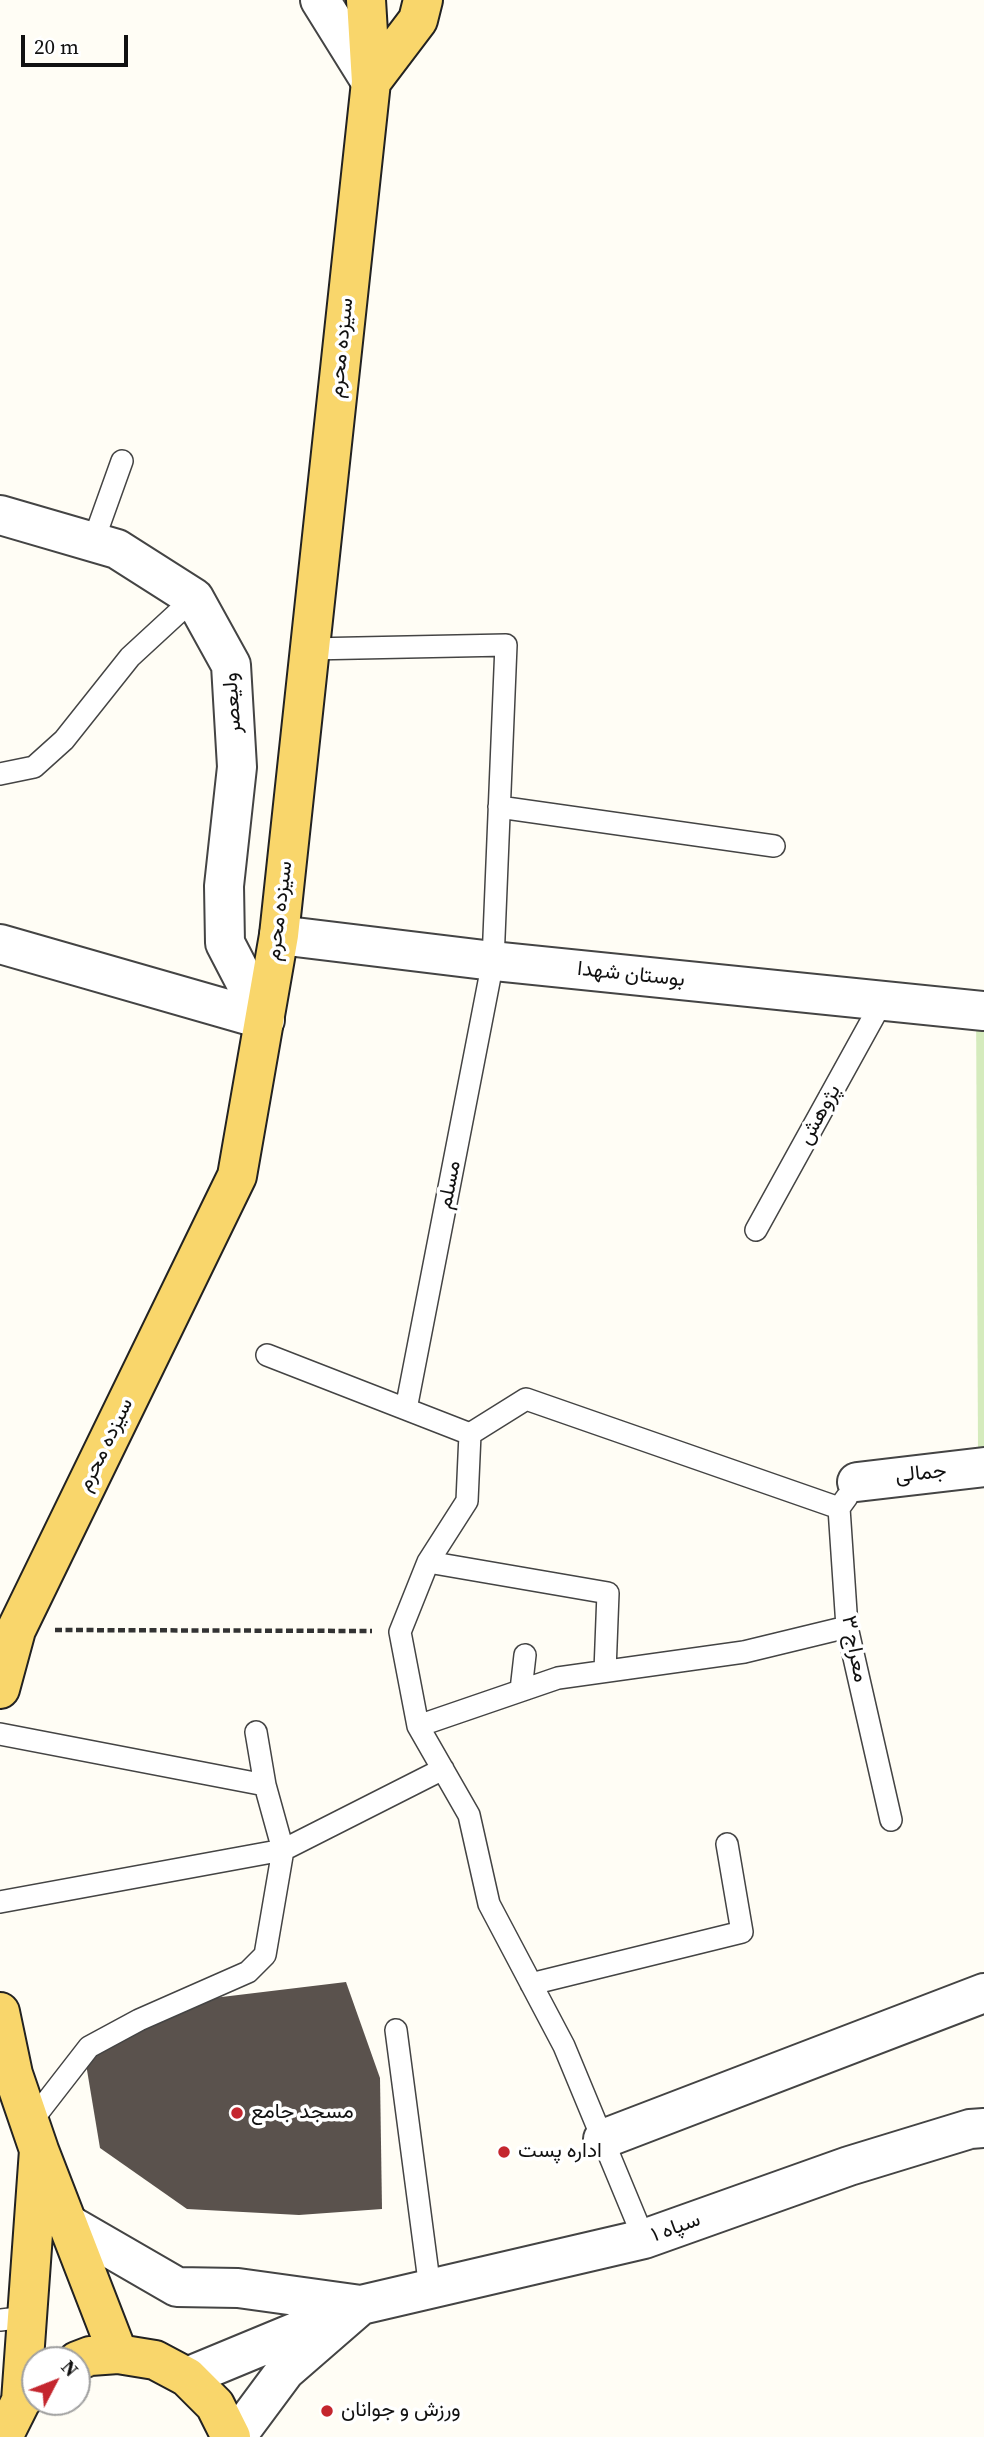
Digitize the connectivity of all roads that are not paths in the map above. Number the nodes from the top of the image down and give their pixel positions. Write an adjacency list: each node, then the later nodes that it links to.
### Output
1 (320, 0): 4 (street)
2 (366, 0): 4 (main road, سیزده محرم)
3 (423, 0): 4 (main road)
4 (371, 82): 9 (main road, سیزده محرم)
5 (122, 461): 7 (lane)
6 (0, 515): 7 (street, ولیعصر)
7 (93, 542): 8 (street, ولیعصر)
8 (194, 598): 10 (lane); 18 (street, ولیعصر)
9 (309, 649): 11 (lane, مسلم); 13 (main road, سیزده محرم)
10 (0, 774)
11 (499, 807): 12 (lane); 15 (lane, مسلم)
12 (774, 846)
13 (279, 935): 15 (street, بوستان شهدا); 18 (main road, سیزده محرم)
14 (1, 946): 18 (street)
15 (493, 961): 16 (street, بوستان شهدا); 21 (lane, مسلم)
16 (883, 1000): 17 (street, بوستان شهدا); 19 (lane, پژوهش)
17 (984, 1011)
18 (265, 1020): 29 (main road, سیزده محرم)
19 (756, 1230)
20 (267, 1355): 21 (lane)
21 (406, 1409): 22 (lane)
22 (470, 1434): 24 (lane); 25 (lane)
23 (984, 1467): 24 (street, جمالی)
24 (848, 1495): 26 (lane, معراج ۳)
25 (428, 1562): 28 (lane); 31 (lane)
26 (847, 1627): 28 (lane); 36 (lane, معراج ۳)
27 (525, 1655): 30 (lane)
28 (605, 1671): 30 (lane)
29 (0, 1689)
30 (521, 1690): 31 (lane)
31 (418, 1726): 34 (lane)
32 (256, 1732): 35 (lane)
33 (0, 1734): 35 (lane)
34 (443, 1769): 38 (lane); 40 (lane)
35 (265, 1785): 38 (lane)
36 (891, 1820)
37 (727, 1844): 40 (lane)
38 (283, 1850): 39 (lane); 46 (lane)
39 (0, 1902)
40 (531, 1984): 47 (lane)
41 (984, 1993): 47 (street)
42 (0, 2012): 44 (main road)
43 (396, 2030): 50 (lane)
44 (7, 2074): 46 (main road)
45 (984, 2128): 49 (street, سپاه ۱)
46 (35, 2137): 48 (main road); 52 (main road)
47 (603, 2139): 49 (lane)
48 (68, 2224): 51 (street); 53 (main road)
49 (644, 2239): 50 (street, سپاه ۱)
50 (430, 2288): 51 (street, سپاه ۱)
51 (361, 2305): 56 (street); 59 (street)
52 (13, 2318): 55 (main road)
53 (118, 2354): 54 (main road); 56 (main road)
54 (91, 2356)
55 (21, 2359)
56 (187, 2377): 59 (main road)
57 (21, 2406): 58 (main road)
58 (2, 2437)
59 (233, 2437)

